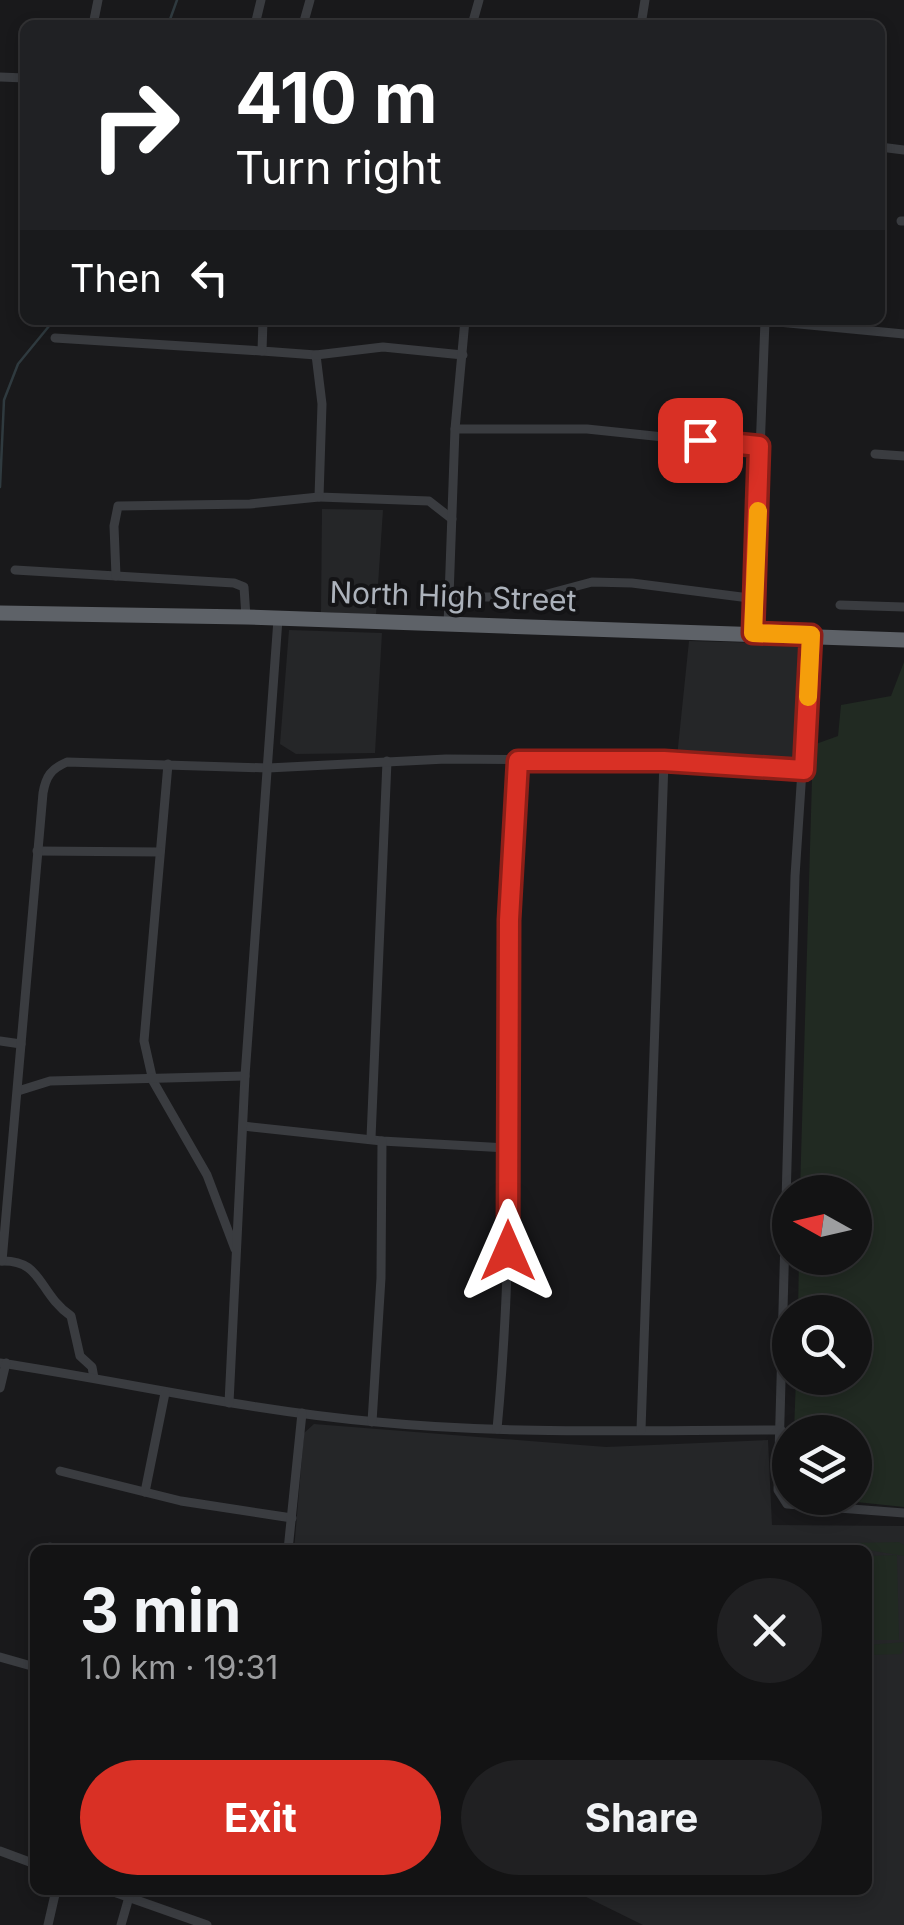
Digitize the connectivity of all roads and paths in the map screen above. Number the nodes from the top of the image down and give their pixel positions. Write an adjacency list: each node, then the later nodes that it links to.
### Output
1 (262, 325): 7 (street)
2 (466, 325): 9 (street)
3 (761, 325): 11 (street)
4 (812, 325): 5 (street)
5 (904, 334)
6 (55, 338): 7 (street)
7 (262, 350): 8 (street)
8 (316, 355): 9 (street); 14 (street)
9 (463, 355): 10 (street)
10 (455, 429): 11 (street); 15 (street)
11 (759, 446): 19 (street)
12 (875, 454): 13 (street)
13 (904, 456)
14 (319, 497): 15 (street); 17 (street)
15 (452, 518): 18 (street)
16 (15, 570): 17 (street)
17 (116, 576): 23 (street)
18 (449, 597): 19 (street); 25 (street)
19 (757, 599): 26 (street)
20 (840, 605): 21 (street)
21 (904, 607)
22 (0, 613): 23 (highway, North High Street)
23 (246, 617): 24 (highway, North High Street)
24 (278, 619): 25 (highway, North High Street); 33 (street)
25 (448, 625): 26 (highway, North High Street)
26 (753, 633): 27 (highway, North High Street)
27 (811, 635): 28 (highway, North High Street); 34 (street)
28 (904, 640)
29 (386, 761): 30 (street); 33 (street); 43 (street)
30 (518, 761): 31 (street); 44 (street)
31 (664, 761): 34 (street); 56 (street)
32 (168, 764): 33 (street); 35 (street); 36 (street)
33 (268, 768): 39 (street)
34 (804, 770): 53 (street)
35 (37, 851): 36 (street); 38 (street)
36 (160, 852): 40 (street)
37 (0, 1040): 38 (street)
38 (21, 1044): 41 (street)
39 (245, 1076): 40 (street); 42 (street)
40 (153, 1081): 41 (street); 45 (street)
41 (18, 1091): 46 (street)
42 (243, 1126): 43 (street); 45 (street)
43 (377, 1140): 44 (street); 54 (street)
44 (507, 1148): 55 (street)
45 (236, 1252): 51 (street)
46 (1, 1261): 48 (street)
47 (3, 1363): 48 (street); 49 (street)
48 (94, 1378): 50 (street)
49 (0, 1388)
50 (165, 1393): 51 (street); 59 (street)
51 (229, 1403): 52 (street)
52 (302, 1412): 54 (street); 62 (street)
53 (781, 1415)
54 (372, 1422): 55 (street)
55 (497, 1430): 56 (street)
56 (641, 1430): 57 (street)
57 (772, 1430)
58 (60, 1471): 59 (street)
59 (145, 1492): 62 (street)
60 (872, 1511): 61 (street)
61 (904, 1513)
62 (292, 1518): 63 (street)
63 (289, 1545)
64 (0, 1657): 65 (street)
65 (30, 1666)
66 (0, 1852): 67 (street)
67 (30, 1862)
68 (55, 1895): 71 (street)
69 (130, 1895): 72 (street)
70 (132, 1895): 73 (street)
71 (48, 1925)
72 (121, 1925)
73 (207, 1925)

